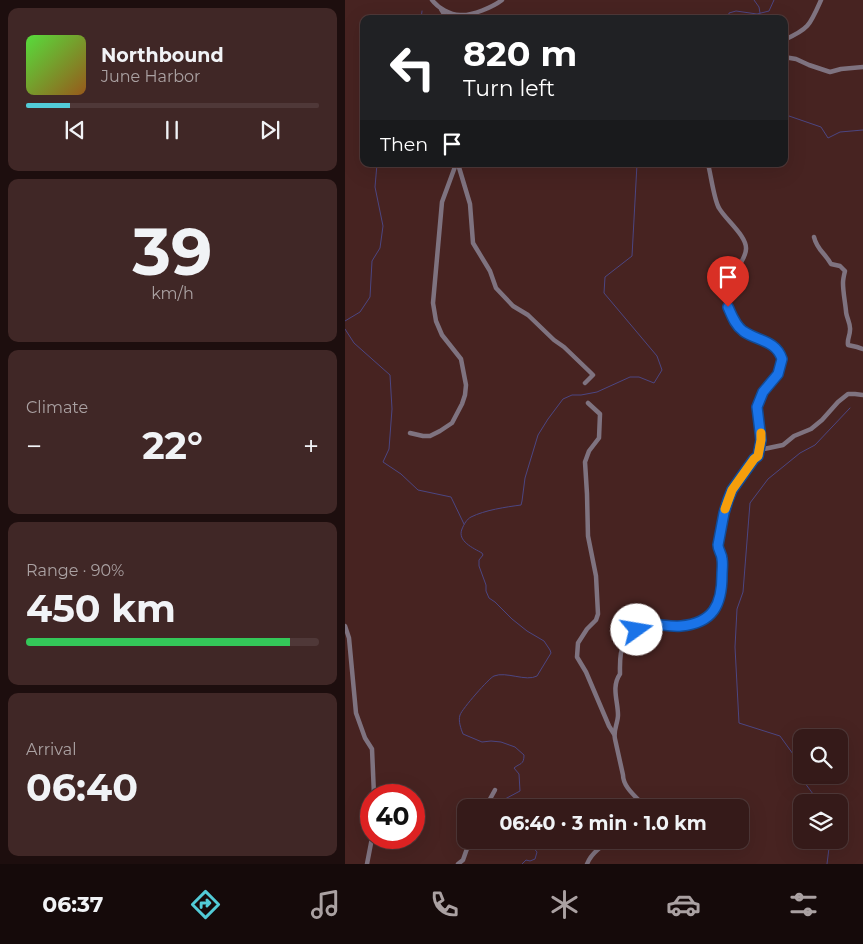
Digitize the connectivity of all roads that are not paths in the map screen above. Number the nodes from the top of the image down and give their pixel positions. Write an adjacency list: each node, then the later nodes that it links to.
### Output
1 (432, 0): 4 (street)
2 (502, 0): 7 (street)
3 (821, 0): 8 (street)
4 (440, 8): 5 (street); 6 (street)
5 (444, 15)
6 (457, 15)
7 (464, 15)
8 (788, 38)
9 (788, 57): 10 (street)
10 (863, 67)
11 (456, 167): 19 (street)
12 (458, 167): 16 (street)
13 (710, 167): 20 (street)
14 (814, 236): 15 (street)
15 (863, 349)
16 (585, 383)
17 (863, 395): 20 (street)
18 (588, 403): 22 (street)
19 (410, 433)
20 (759, 450): 22 (street)
21 (345, 626): 23 (street)
22 (614, 734): 26 (street)
23 (374, 784)
24 (495, 790): 25 (street)
25 (490, 799)
26 (638, 799)
27 (370, 849): 31 (street)
28 (467, 849): 30 (street)
29 (598, 849): 33 (street)
30 (464, 862): 32 (street)
31 (367, 864)
32 (458, 864)
33 (587, 864)

